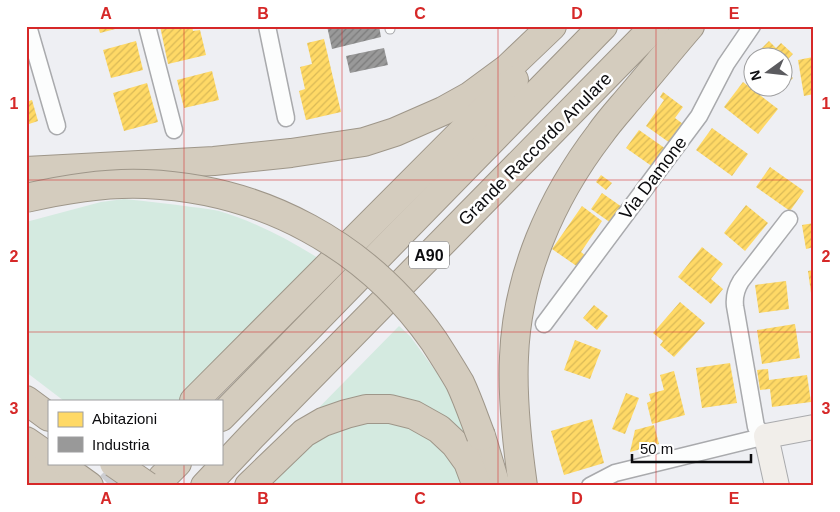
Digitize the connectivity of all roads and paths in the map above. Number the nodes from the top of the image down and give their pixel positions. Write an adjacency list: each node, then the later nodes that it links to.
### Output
1 (28, 26): 11 (street)
2 (147, 26): 12 (street)
3 (266, 26): 10 (street)
4 (552, 26): 13 (highway)
5 (564, 26): 18 (highway)
6 (603, 26): 20 (highway, Grande Raccordo Anulare / A90)
7 (655, 26): 29 (highway, Grande Raccordo Anulare / A90)
8 (690, 26): 33 (highway)
9 (752, 26): 16 (street, Via Damone)
10 (286, 118)
11 (57, 126)
12 (174, 130)
13 (26, 170)
14 (26, 198): 32 (highway, bridge)
15 (789, 219): 22 (street)
16 (544, 324)
17 (26, 400): 19 (highway)
18 (195, 400)
19 (48, 416)
20 (222, 416)
21 (814, 427): 22 (street)
22 (766, 436): 34 (street); 35 (street)
23 (26, 441): 26 (highway)
24 (118, 464): 27 (highway, bridge)
25 (26, 468): 26 (highway)
26 (54, 472): 28 (highway)
27 (162, 476)
28 (89, 486)
29 (205, 486)
30 (249, 486): 31 (highway)
31 (477, 486)
32 (496, 486)
33 (523, 486)
34 (590, 486)
35 (777, 486)

